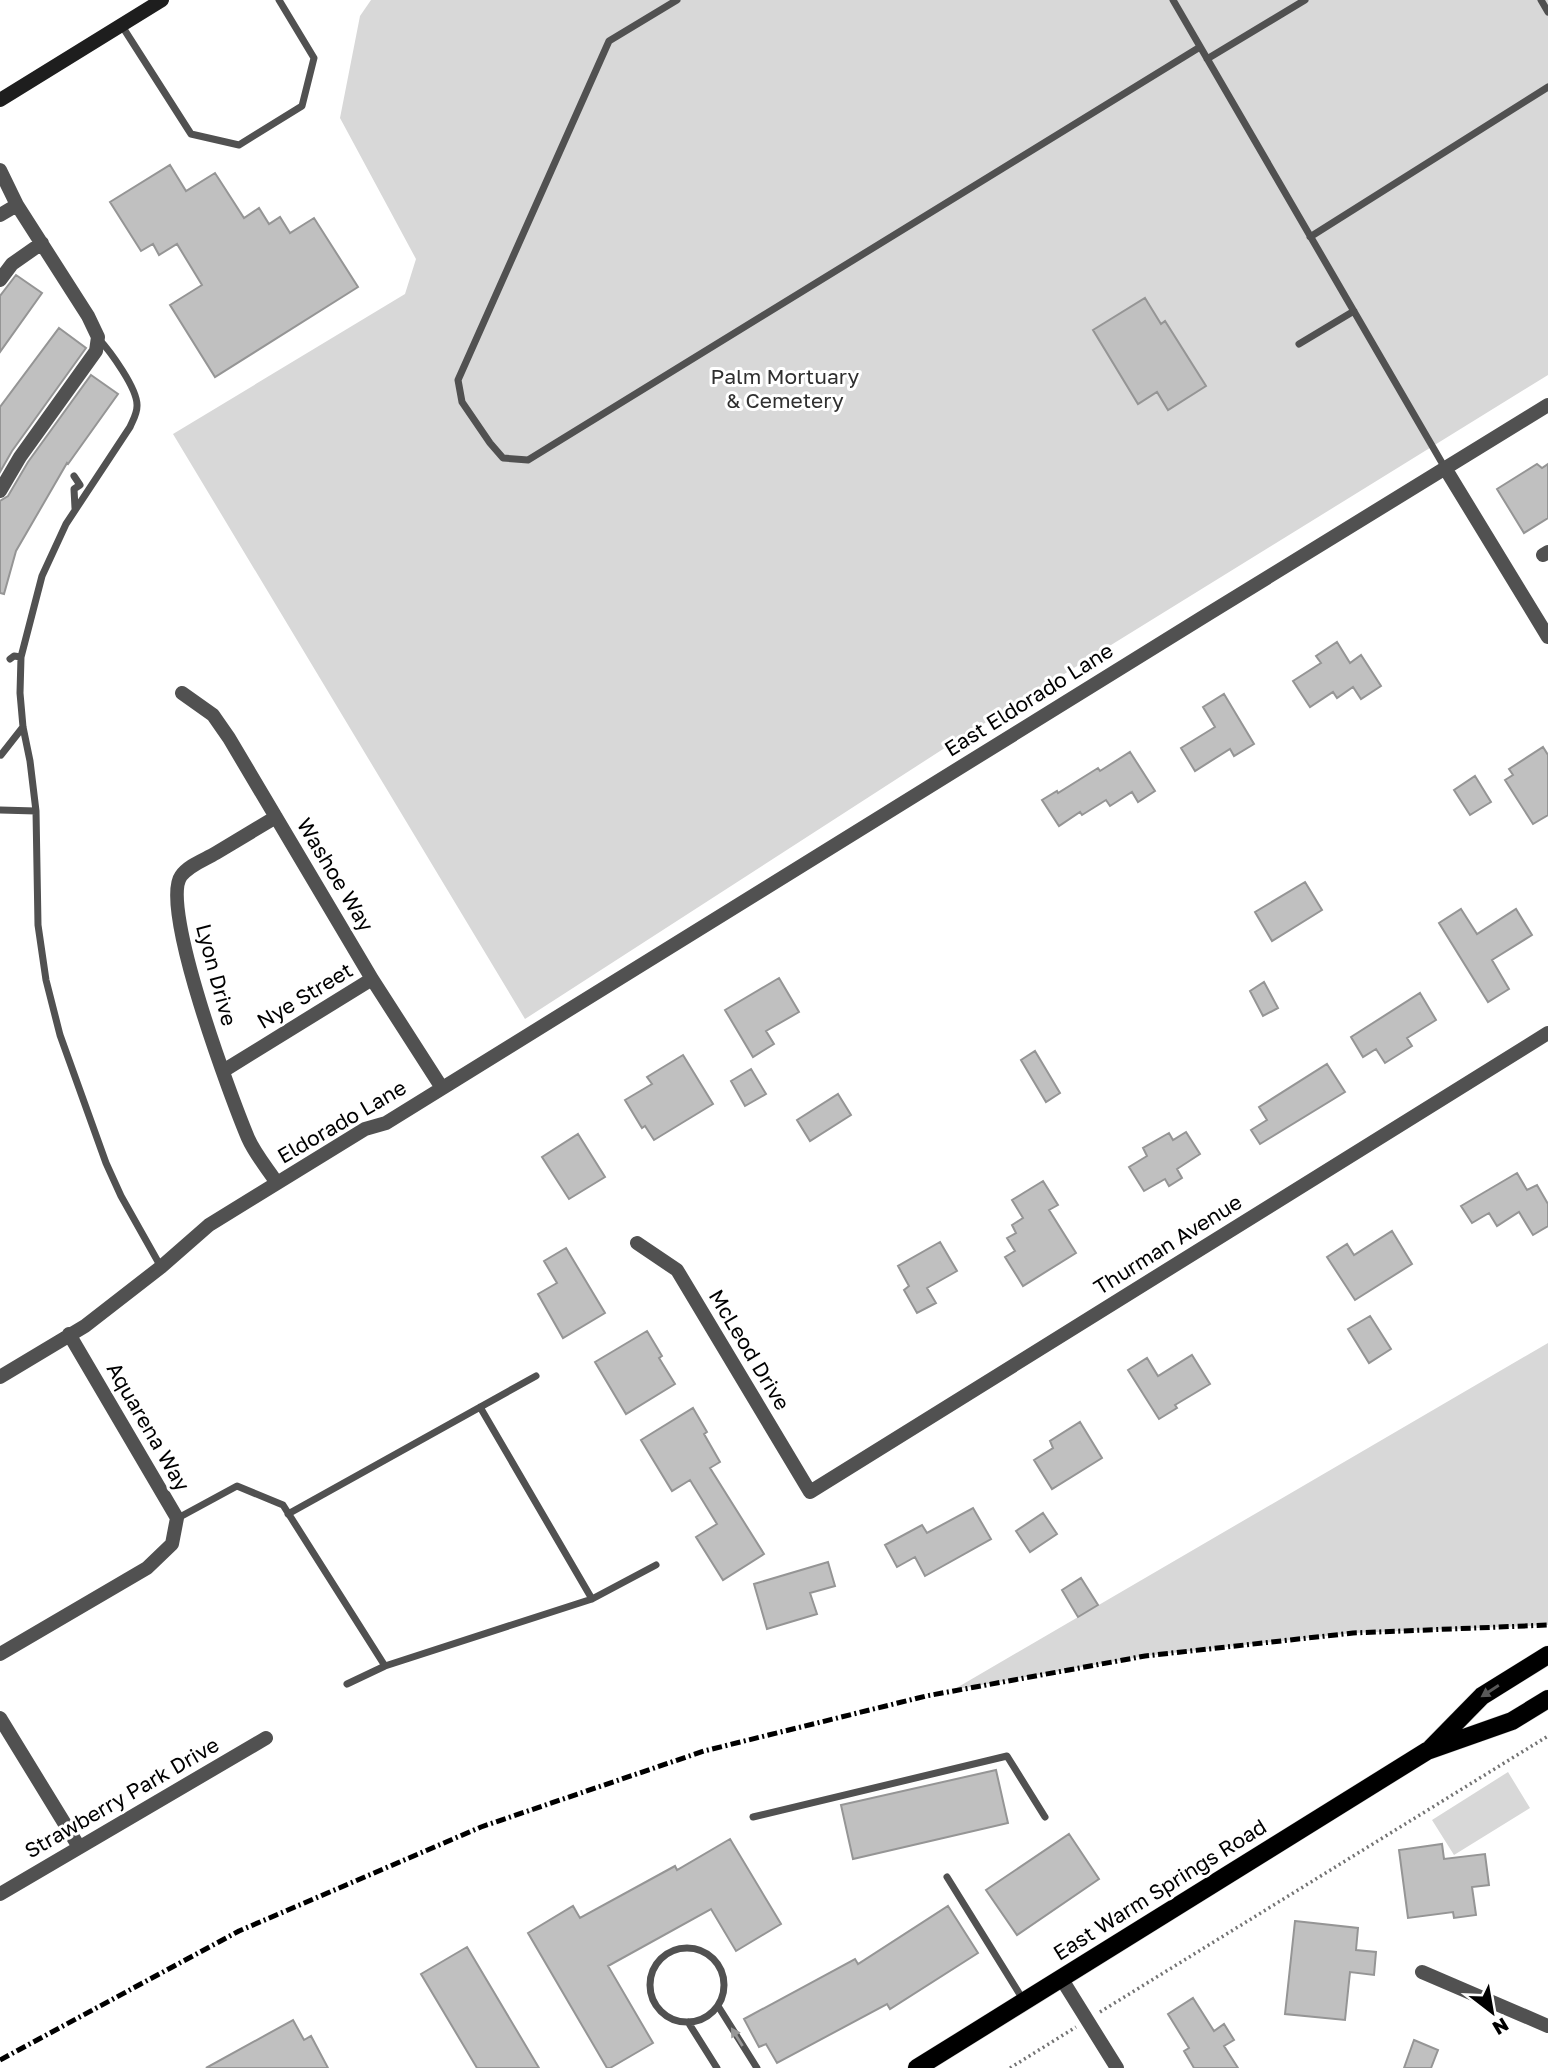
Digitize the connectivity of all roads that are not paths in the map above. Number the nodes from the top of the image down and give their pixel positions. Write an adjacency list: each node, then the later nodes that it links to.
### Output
1 (162, 0): 8 (street)
2 (279, 0): 8 (lane)
3 (677, 0): 9 (lane)
4 (1173, 0): 9 (lane)
5 (1305, 0): 10 (lane)
6 (1541, 0): 7 (lane)
7 (1548, 12)
8 (121, 25): 12 (street)
9 (1200, 47): 10 (lane)
10 (1207, 59): 16 (lane)
11 (1548, 87): 16 (lane)
12 (0, 100)
13 (0, 170): 14 (street)
14 (17, 205): 15 (street); 17 (street)
15 (0, 215)
16 (1310, 237): 19 (lane)
17 (42, 243): 18 (street); 20 (street)
18 (0, 280)
19 (1354, 311): 21 (lane); 23 (lane)
20 (98, 337): 26 (street); 27 (lane)
21 (1299, 344)
22 (1548, 405): 23 (street, East Eldorado Lane)
23 (1445, 468): 29 (street); 39 (street, East Eldorado Lane)
24 (74, 476): 25 (lane)
25 (80, 485): 27 (lane); 28 (lane)
26 (0, 491)
27 (87, 491): 28 (lane)
28 (75, 509): 30 (lane)
29 (1548, 637)
30 (21, 657): 31 (lane); 33 (lane)
31 (10, 659)
32 (182, 693): 37 (street, Washoe Way)
33 (23, 727): 34 (lane); 36 (lane)
34 (1, 755)
35 (0, 810): 36 (lane)
36 (36, 811): 45 (lane)
37 (276, 817): 38 (street, Washoe Way); 41 (street, Lyon Drive)
38 (372, 979): 41 (street, Nye Street); 42 (street, Washoe Way)
39 (533, 1032): 42 (street, Eldorado Lane)
40 (1548, 1033): 50 (street, Thurman Avenue)
41 (223, 1071): 43 (street, Lyon Drive)
42 (442, 1088): 43 (street, Eldorado Lane)
43 (277, 1183): 45 (street, Eldorado Lane)
44 (637, 1243): 50 (street, McLeod Drive)
45 (161, 1267): 46 (street)
46 (69, 1334): 48 (street); 52 (street, Aquarena Way)
47 (536, 1376): 49 (lane)
48 (0, 1377)
49 (480, 1407): 51 (lane); 54 (lane)
50 (810, 1492)
51 (288, 1514): 52 (lane); 57 (lane)
52 (177, 1518): 55 (street, Aquarena Way)
53 (656, 1565): 54 (lane)
54 (592, 1599): 57 (lane)
55 (0, 1654)
56 (1548, 1655): 62 (main road, East Warm Springs Road, one-way to 62)
57 (384, 1666): 58 (lane)
58 (347, 1684)
59 (1548, 1699): 62 (main road, East Warm Springs Road)
60 (0, 1718): 65 (street)
61 (266, 1738): 65 (street, Strawberry Park Drive)
62 (1427, 1751): 69 (main road, East Warm Springs Road)
63 (753, 1817): 64 (lane)
64 (1045, 1817)
65 (79, 1847): 67 (street, Strawberry Park Drive)
66 (947, 1877): 70 (lane)
67 (0, 1894)
68 (1422, 1972): 73 (street)
69 (1061, 1978): 70 (main road, East Warm Springs Road); 77 (street)
70 (1025, 2001): 76 (main road, East Warm Springs Road)
71 (718, 2006): 72 (lane); 72 (lane); 75 (lane, one-way to 71)
72 (688, 2022): 74 (lane)
73 (1548, 2026)
74 (717, 2068)
75 (757, 2068)
76 (917, 2068)
77 (1117, 2068)

